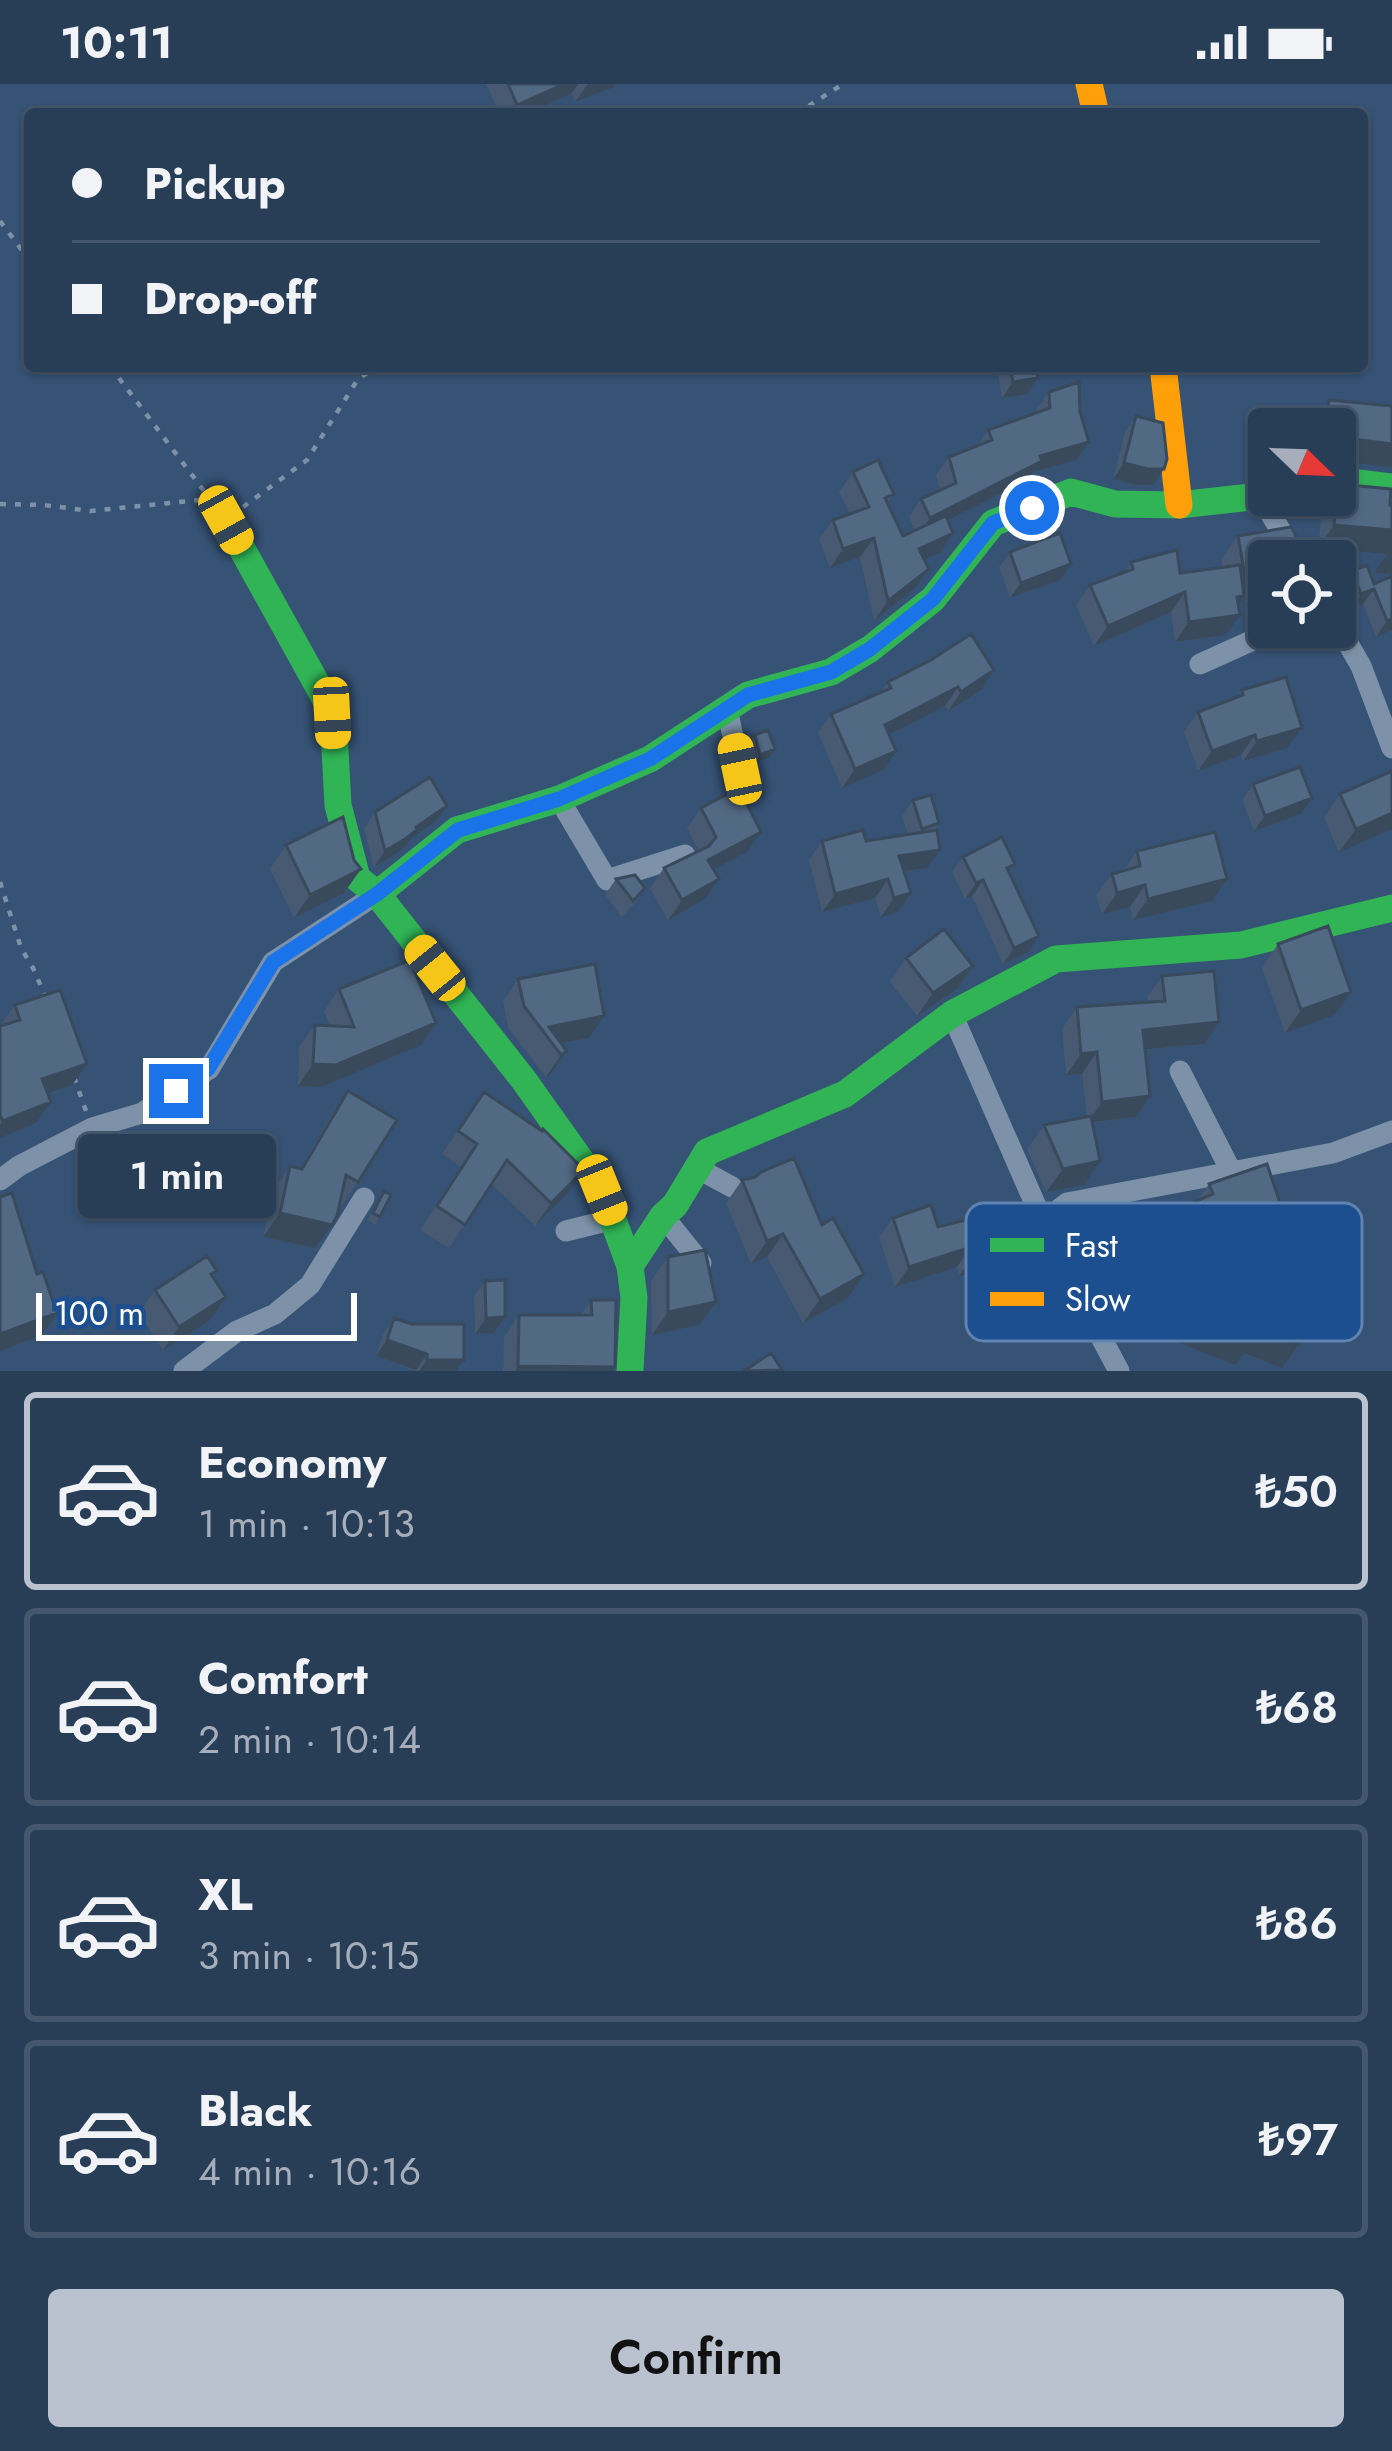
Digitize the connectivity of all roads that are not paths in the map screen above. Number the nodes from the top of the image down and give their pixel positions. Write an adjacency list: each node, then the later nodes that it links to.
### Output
1 (1164, 372): 5 (street)
2 (1356, 483): 3 (street)
3 (1392, 487)
4 (1248, 499): 5 (street)
5 (1179, 505): 10 (street)
6 (218, 509): 15 (street)
7 (1248, 642): 9 (street)
8 (1350, 648): 11 (street)
9 (1200, 664)
10 (727, 709): 12 (street); 13 (street)
11 (1392, 748)
12 (740, 769)
13 (559, 799): 14 (street); 15 (street)
14 (685, 855)
15 (377, 894): 22 (street); 28 (street)
16 (1392, 908): 17 (street)
17 (952, 1014): 20 (street); 25 (street)
18 (1180, 1071): 21 (street)
19 (1392, 1131): 21 (street)
20 (698, 1168): 23 (street); 27 (street)
21 (1232, 1173): 26 (street)
22 (0, 1180)
23 (732, 1187)
24 (364, 1198): 33 (street)
25 (1035, 1203)
26 (1067, 1203)
27 (663, 1216): 30 (street); 31 (street)
28 (614, 1219): 29 (street); 31 (street)
29 (566, 1232)
30 (701, 1263)
31 (630, 1266): 34 (street)
32 (1103, 1341): 35 (street)
33 (184, 1371)
34 (630, 1371)
35 (1119, 1371)

